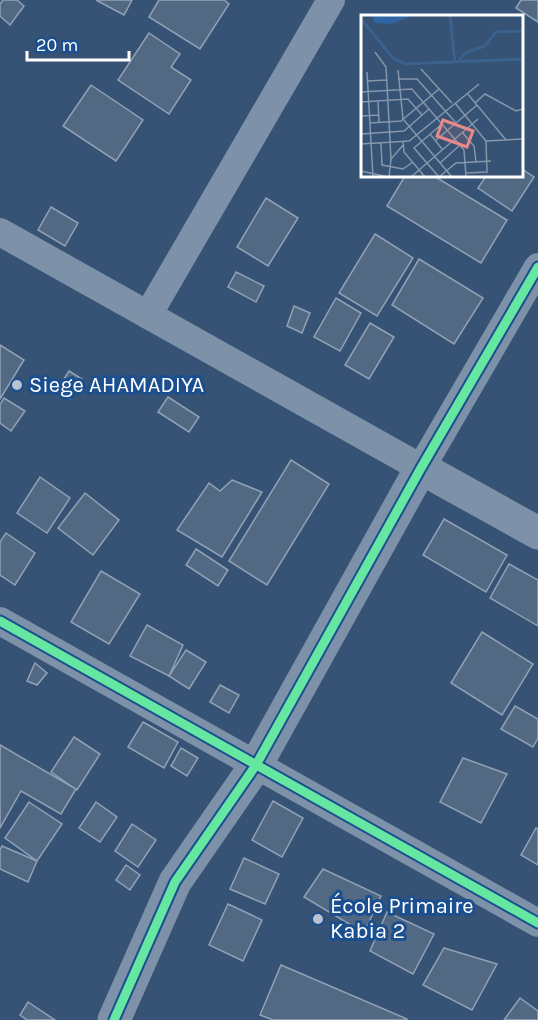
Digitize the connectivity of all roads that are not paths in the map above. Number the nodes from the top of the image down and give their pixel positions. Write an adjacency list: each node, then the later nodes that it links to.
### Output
1 (331, 0): 4 (street)
2 (0, 232): 4 (street)
3 (538, 267): 5 (street)
4 (148, 315): 5 (street)
5 (421, 468): 6 (street); 8 (street)
6 (538, 533)
7 (0, 621): 8 (street)
8 (256, 765): 9 (street); 10 (street)
9 (538, 923)
10 (123, 1016)

